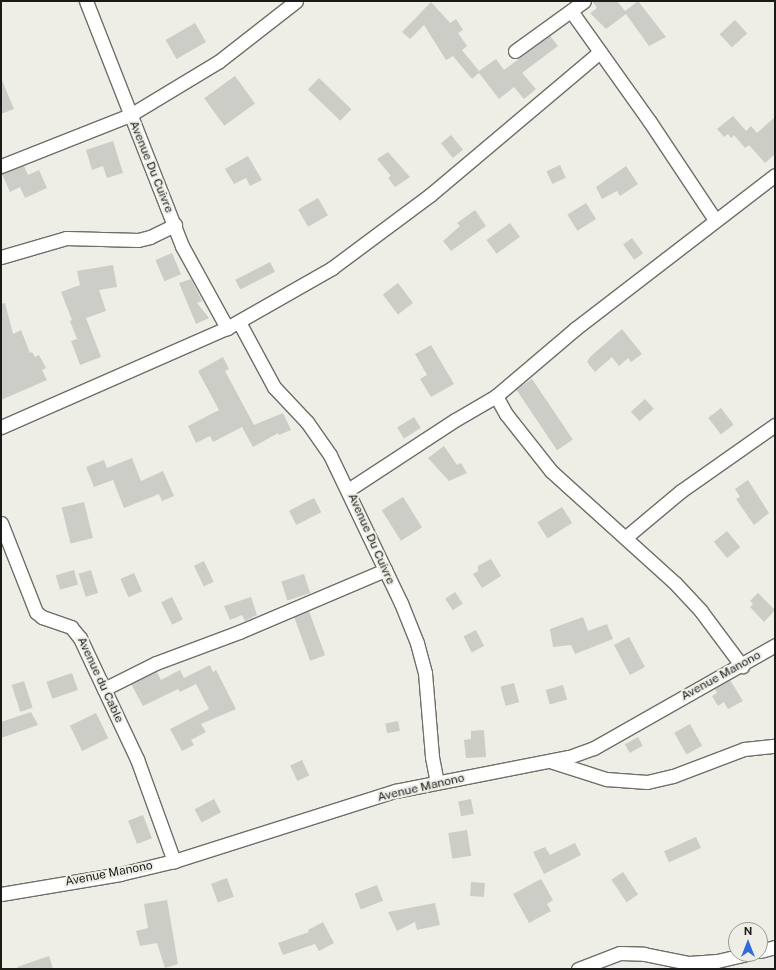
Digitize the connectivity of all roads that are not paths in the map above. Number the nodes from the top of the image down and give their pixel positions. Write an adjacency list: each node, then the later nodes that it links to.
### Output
1 (86, 1): 7 (street, Avenue Du Cuivre)
2 (296, 1): 7 (street)
3 (584, 1): 4 (street)
4 (571, 12): 5 (street); 6 (street)
5 (515, 51)
6 (600, 52): 10 (street); 13 (street)
7 (130, 115): 8 (street); 11 (street, Avenue Du Cuivre)
8 (1, 166)
9 (775, 175): 10 (street)
10 (715, 220): 15 (street)
11 (175, 225): 12 (street); 14 (street, Avenue Du Cuivre)
12 (1, 257)
13 (239, 322): 14 (street); 18 (street, Avenue Du Cuivre)
14 (227, 328): 17 (street)
15 (496, 396): 18 (street); 20 (street)
16 (775, 425): 20 (street)
17 (1, 426)
18 (348, 490): 21 (street, Avenue Du Cuivre)
19 (1, 523): 24 (street, Avenue du Cable)
20 (626, 537): 23 (street)
21 (385, 570): 24 (street); 27 (street, Avenue Du Cuivre)
22 (775, 645): 23 (street, Avenue Manono)
23 (742, 666): 26 (street, Avenue Manono)
24 (104, 689): 28 (street, Avenue du Cable)
25 (775, 746): 26 (street)
26 (553, 762): 27 (street, Avenue Manono)
27 (437, 783): 28 (street, Avenue Manono)
28 (174, 861): 29 (street, Avenue Manono)
29 (1, 894)
30 (728, 958): 31 (street)
31 (578, 969)

